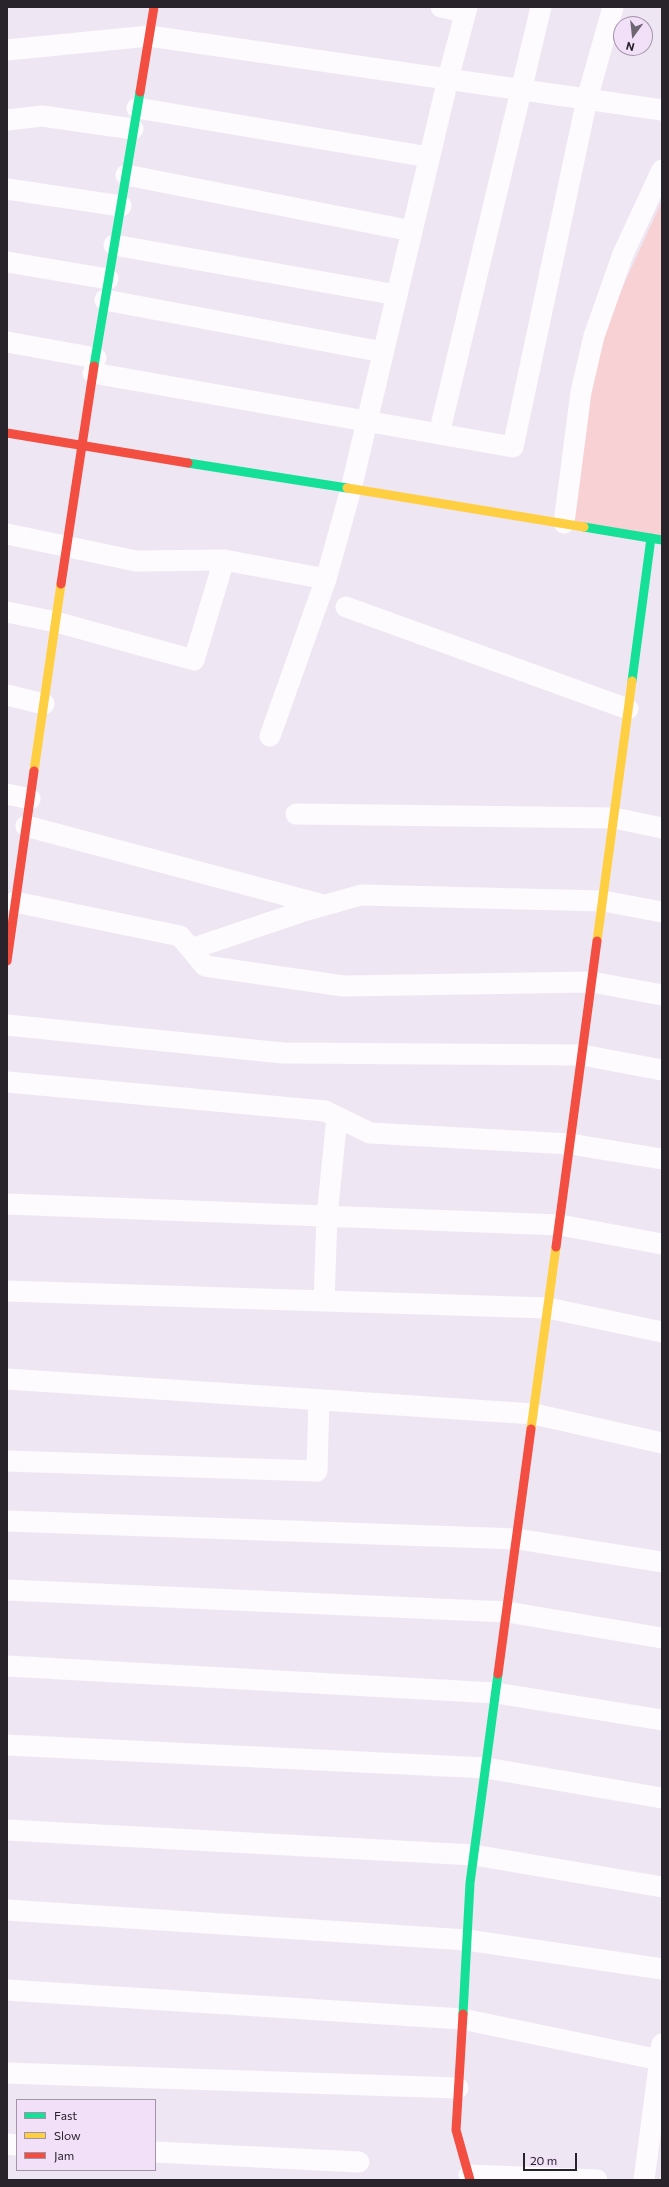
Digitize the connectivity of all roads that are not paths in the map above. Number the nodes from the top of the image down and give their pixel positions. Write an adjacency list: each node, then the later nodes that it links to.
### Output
1 (154, 7): 6 (street)
2 (441, 7): 5 (street)
3 (541, 7): 9 (street)
4 (613, 7): 10 (street)
5 (466, 9): 8 (street)
6 (149, 36): 7 (street); 8 (street); 11 (street)
7 (7, 50)
8 (448, 79): 9 (street); 15 (street)
9 (520, 90): 10 (street); 31 (street)
10 (587, 99): 12 (street); 31 (street)
11 (137, 108): 14 (street); 15 (street)
12 (662, 110)
13 (7, 120): 14 (street)
14 (133, 129): 17 (street)
15 (429, 158): 20 (street)
16 (662, 170): 34 (street)
17 (126, 175): 19 (street); 20 (street)
18 (7, 189): 19 (street)
19 (121, 206): 21 (street)
20 (412, 231): 24 (street)
21 (114, 245): 23 (street); 24 (street)
22 (7, 262): 23 (street)
23 (108, 279): 25 (street)
24 (397, 295): 27 (street)
25 (105, 300): 27 (street); 28 (street)
26 (7, 342): 28 (street)
27 (383, 352): 29 (street)
28 (94, 365): 29 (street); 32 (street)
29 (367, 422): 31 (street); 33 (street)
30 (7, 433): 32 (street)
31 (439, 434)
32 (81, 445): 33 (street); 38 (street)
33 (351, 489): 34 (street); 40 (street)
34 (564, 523): 36 (street)
35 (7, 534): 38 (street)
36 (651, 538): 37 (street); 46 (street)
37 (662, 540)
38 (66, 546): 39 (street); 43 (street)
39 (224, 560): 40 (street); 43 (street)
40 (326, 579): 47 (street)
41 (346, 606): 46 (street)
42 (7, 612): 43 (street)
43 (56, 622): 45 (street)
44 (7, 695): 45 (street)
45 (44, 704): 49 (street)
46 (628, 709): 51 (street)
47 (270, 736)
48 (7, 794): 49 (street)
49 (30, 799): 52 (street)
50 (296, 814): 51 (street)
51 (614, 818): 53 (street); 55 (street)
52 (26, 826): 54 (street); 56 (street)
53 (662, 828)
54 (14, 888): 58 (street); 59 (street)
55 (602, 901): 56 (street); 57 (street); 60 (street)
56 (324, 906): 58 (street)
57 (662, 912)
58 (191, 949): 60 (street)
59 (7, 961)
60 (592, 982): 61 (street); 63 (street)
61 (662, 995)
62 (7, 1025): 63 (street)
63 (582, 1055): 64 (street); 67 (street)
64 (662, 1070)
65 (7, 1082): 66 (street)
66 (337, 1117): 67 (street); 70 (street)
67 (570, 1144): 68 (street); 71 (street)
68 (662, 1159)
69 (7, 1204): 70 (street)
70 (327, 1216): 71 (street); 74 (street)
71 (560, 1225): 72 (street); 75 (street)
72 (662, 1244)
73 (7, 1291): 74 (street)
74 (324, 1301): 75 (street)
75 (548, 1308): 76 (street); 79 (street)
76 (662, 1332)
77 (7, 1379): 78 (street)
78 (318, 1400): 79 (street); 81 (street)
79 (534, 1414): 80 (street); 83 (street)
80 (662, 1443)
81 (7, 1461)
82 (7, 1521): 83 (street)
83 (517, 1539): 84 (street); 86 (street)
84 (662, 1562)
85 (7, 1590): 86 (street)
86 (507, 1612): 87 (street); 89 (street)
87 (662, 1638)
88 (7, 1666): 89 (street)
89 (496, 1693): 90 (street); 92 (street)
90 (662, 1720)
91 (7, 1745): 92 (street)
92 (486, 1768): 93 (street); 95 (street)
93 (662, 1798)
94 (7, 1830): 95 (street)
95 (474, 1855): 96 (street); 98 (street)
96 (662, 1887)
97 (7, 1910): 98 (street)
98 (467, 1940): 99 (street); 101 (street)
99 (662, 1969)
100 (7, 1990): 101 (street)
101 (462, 2019): 102 (street); 104 (street)
102 (661, 2052): 109 (street)
103 (7, 2073): 104 (street)
104 (458, 2088): 107 (street)
105 (156, 2152): 106 (street)
106 (359, 2162)
107 (469, 2177): 108 (street)
108 (597, 2180)
109 (644, 2180)

